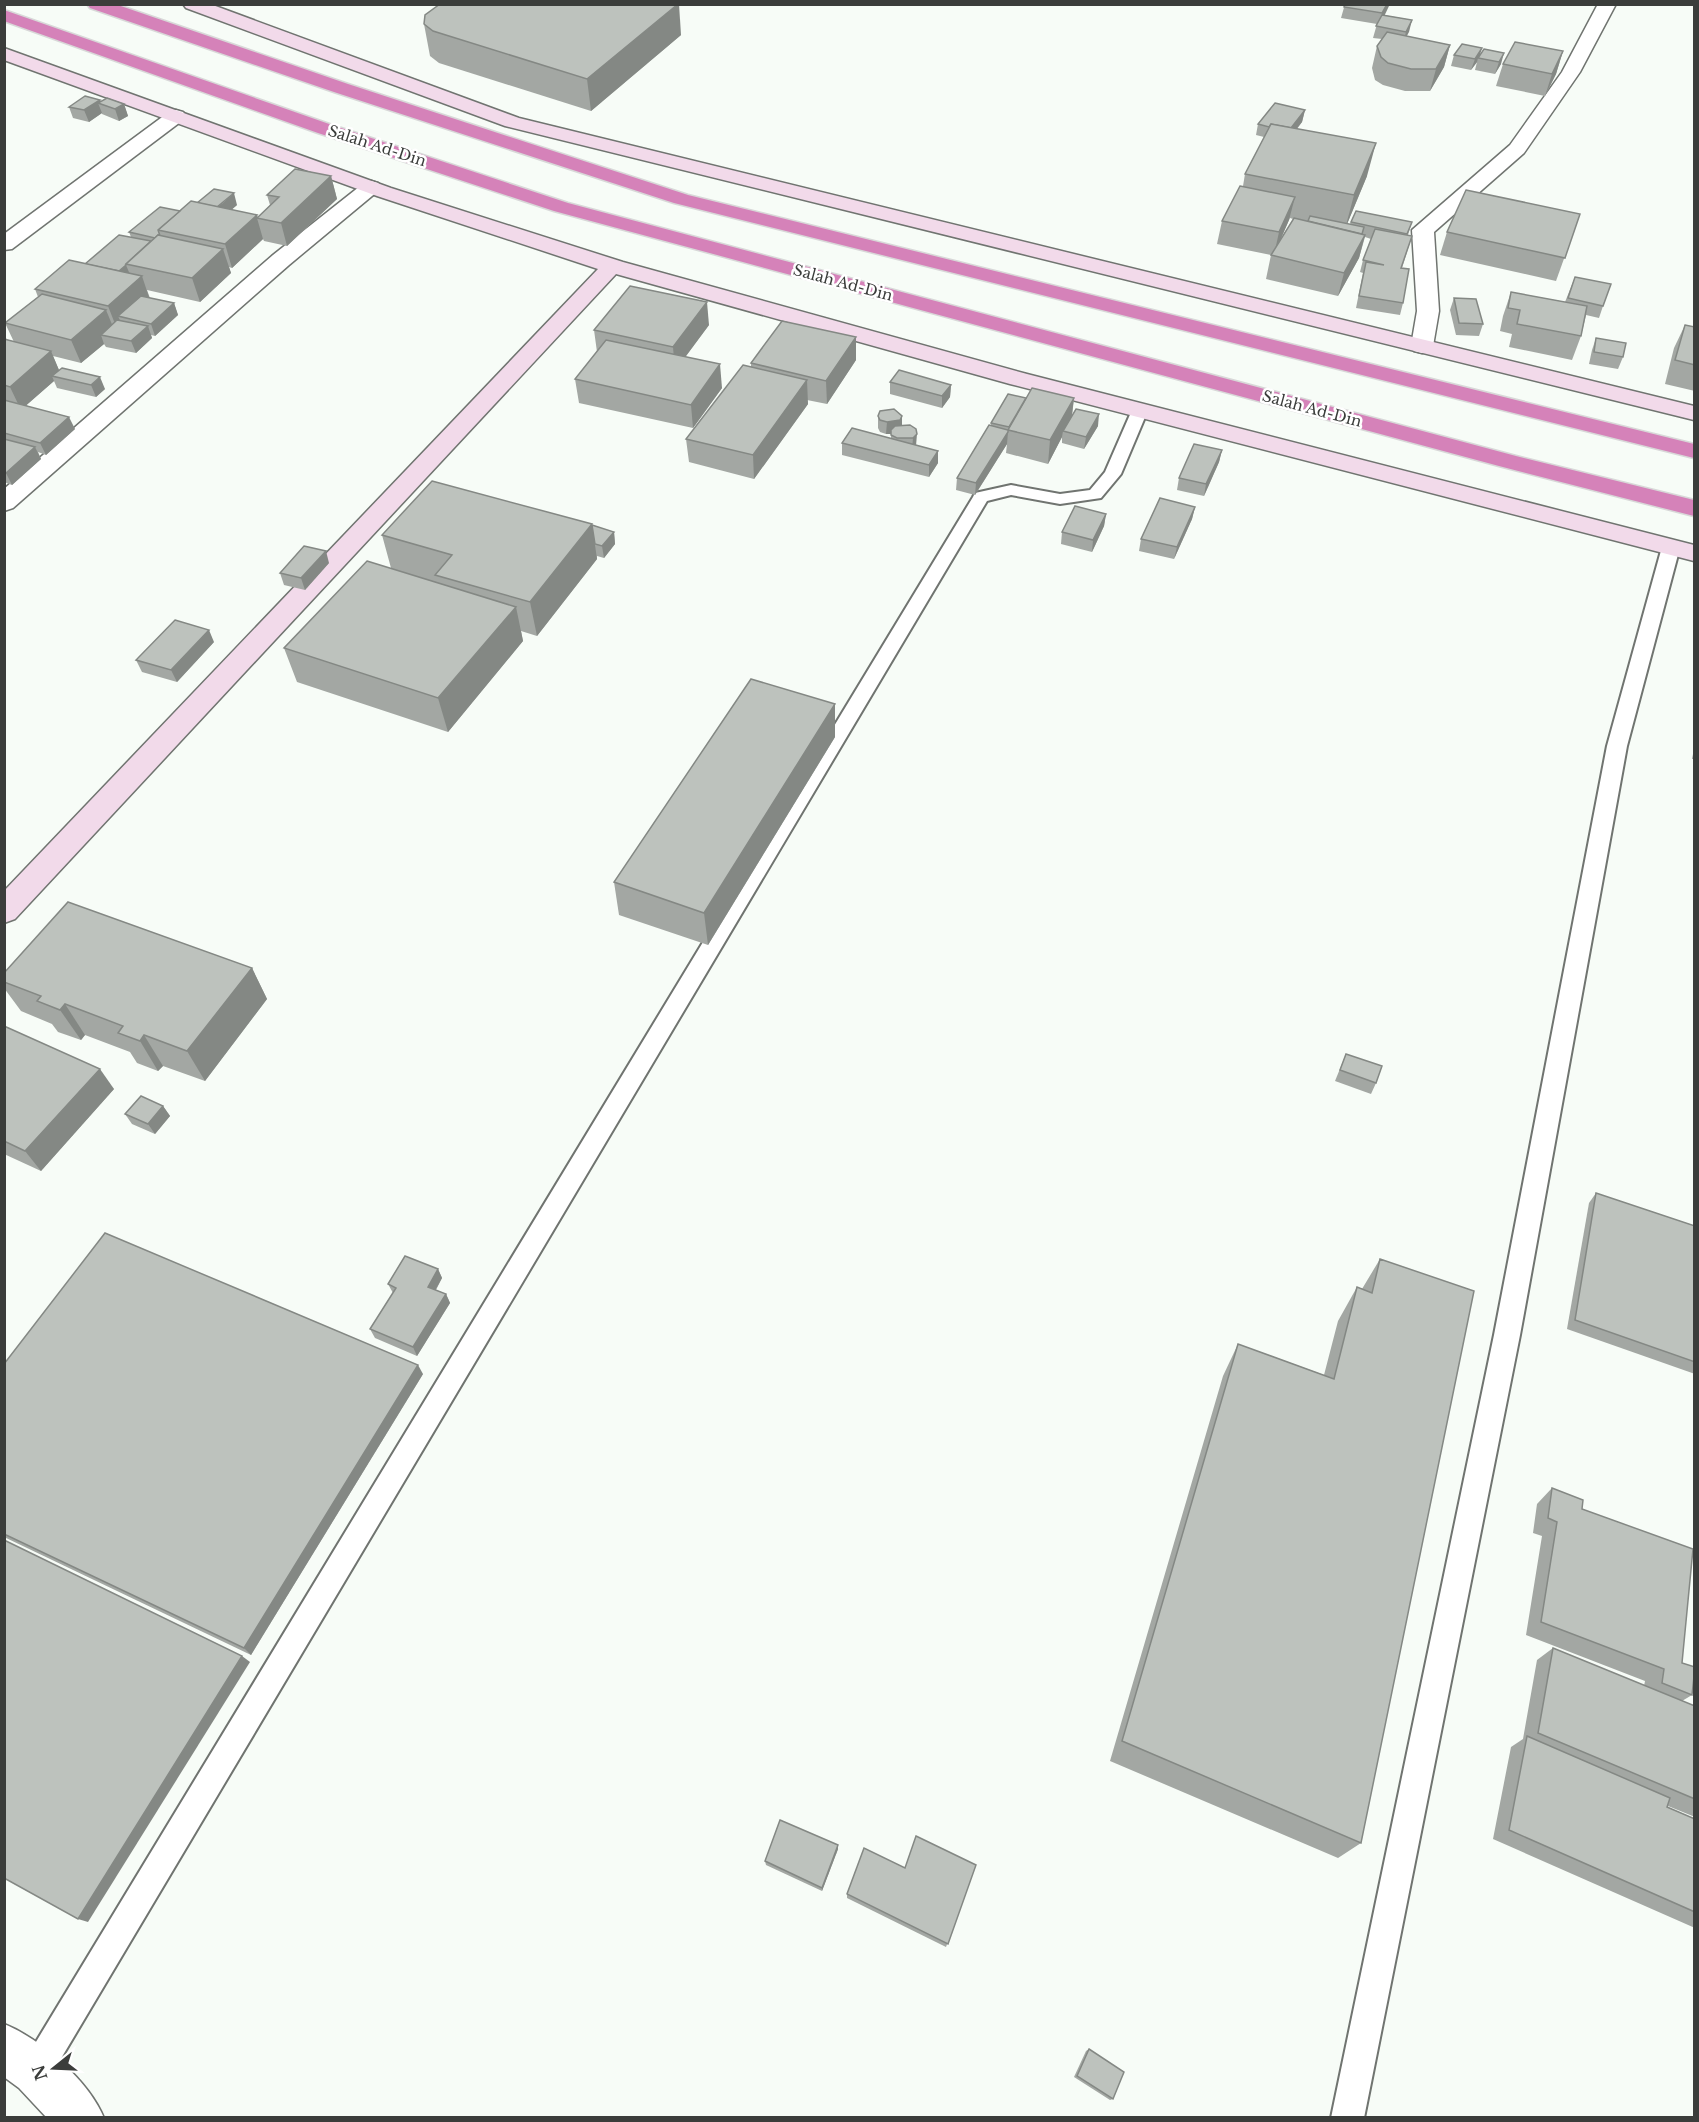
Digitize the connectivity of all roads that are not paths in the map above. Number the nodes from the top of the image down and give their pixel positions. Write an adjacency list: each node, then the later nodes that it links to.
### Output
1 (96, 4): 13 (highway)
2 (192, 4): 10 (street)
3 (1607, 4): 10 (street)
4 (4, 15): 15 (highway, Salah Ad-Din)
5 (4, 53): 6 (street)
6 (176, 116): 7 (street); 8 (street)
7 (371, 187): 9 (street); 14 (street)
8 (4, 244)
9 (612, 266): 11 (street); 17 (street)
10 (1422, 346): 12 (street)
11 (1140, 410): 16 (street); 18 (lane)
12 (1695, 413)
13 (1695, 451)
14 (4, 503)
15 (1695, 508)
16 (1683, 550): 20 (lane)
17 (4, 911)
18 (20, 2059): 19 (street)
19 (80, 2118)
20 (1347, 2118)

